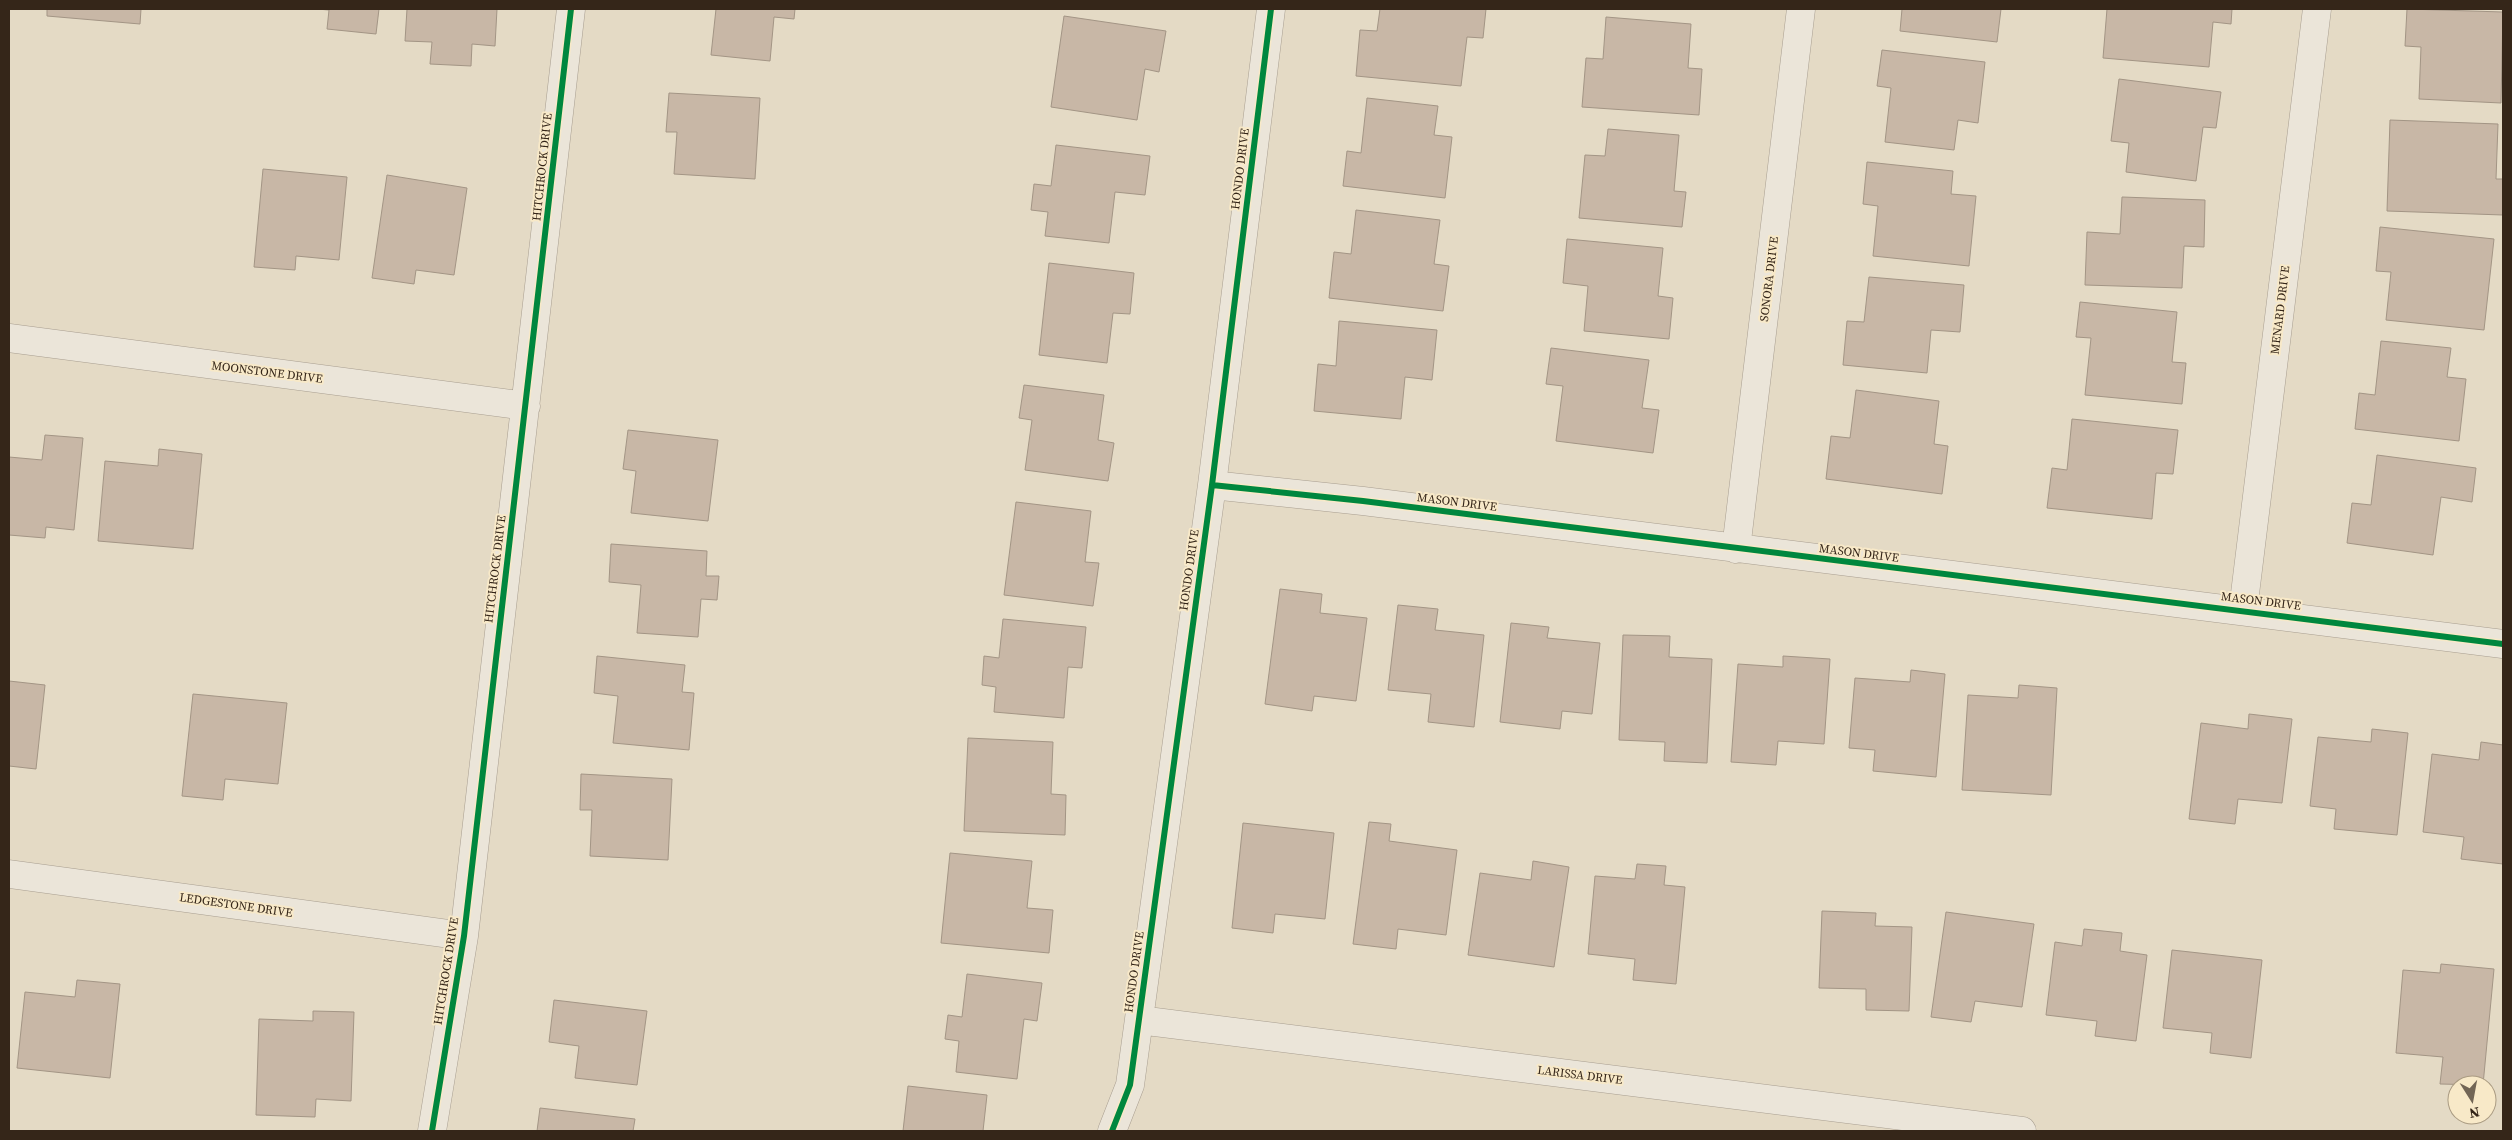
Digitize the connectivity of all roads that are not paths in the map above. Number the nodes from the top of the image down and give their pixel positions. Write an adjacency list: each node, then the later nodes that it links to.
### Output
1 (571, 9): 6 (street, HITCHROCK DRIVE)
2 (1271, 9): 7 (street, HONDO DRIVE)
3 (1801, 9): 8 (street, SONORA DRIVE)
4 (2317, 9): 9 (street, MENARD DRIVE)
5 (9, 338): 6 (street, MOONSTONE DRIVE)
6 (526, 406): 12 (street, HITCHROCK DRIVE)
7 (1212, 485): 8 (street, MASON DRIVE); 13 (street, HONDO DRIVE)
8 (1736, 549): 9 (street, MASON DRIVE)
9 (2243, 610): 10 (street, MASON DRIVE)
10 (2503, 644)
11 (9, 874): 12 (street, LEDGESTONE DRIVE)
12 (464, 936): 14 (street, HITCHROCK DRIVE)
13 (1139, 1020): 15 (street, HONDO DRIVE); 16 (street, LARISSA DRIVE)
14 (432, 1131)
15 (1112, 1131)
16 (2022, 1131)

